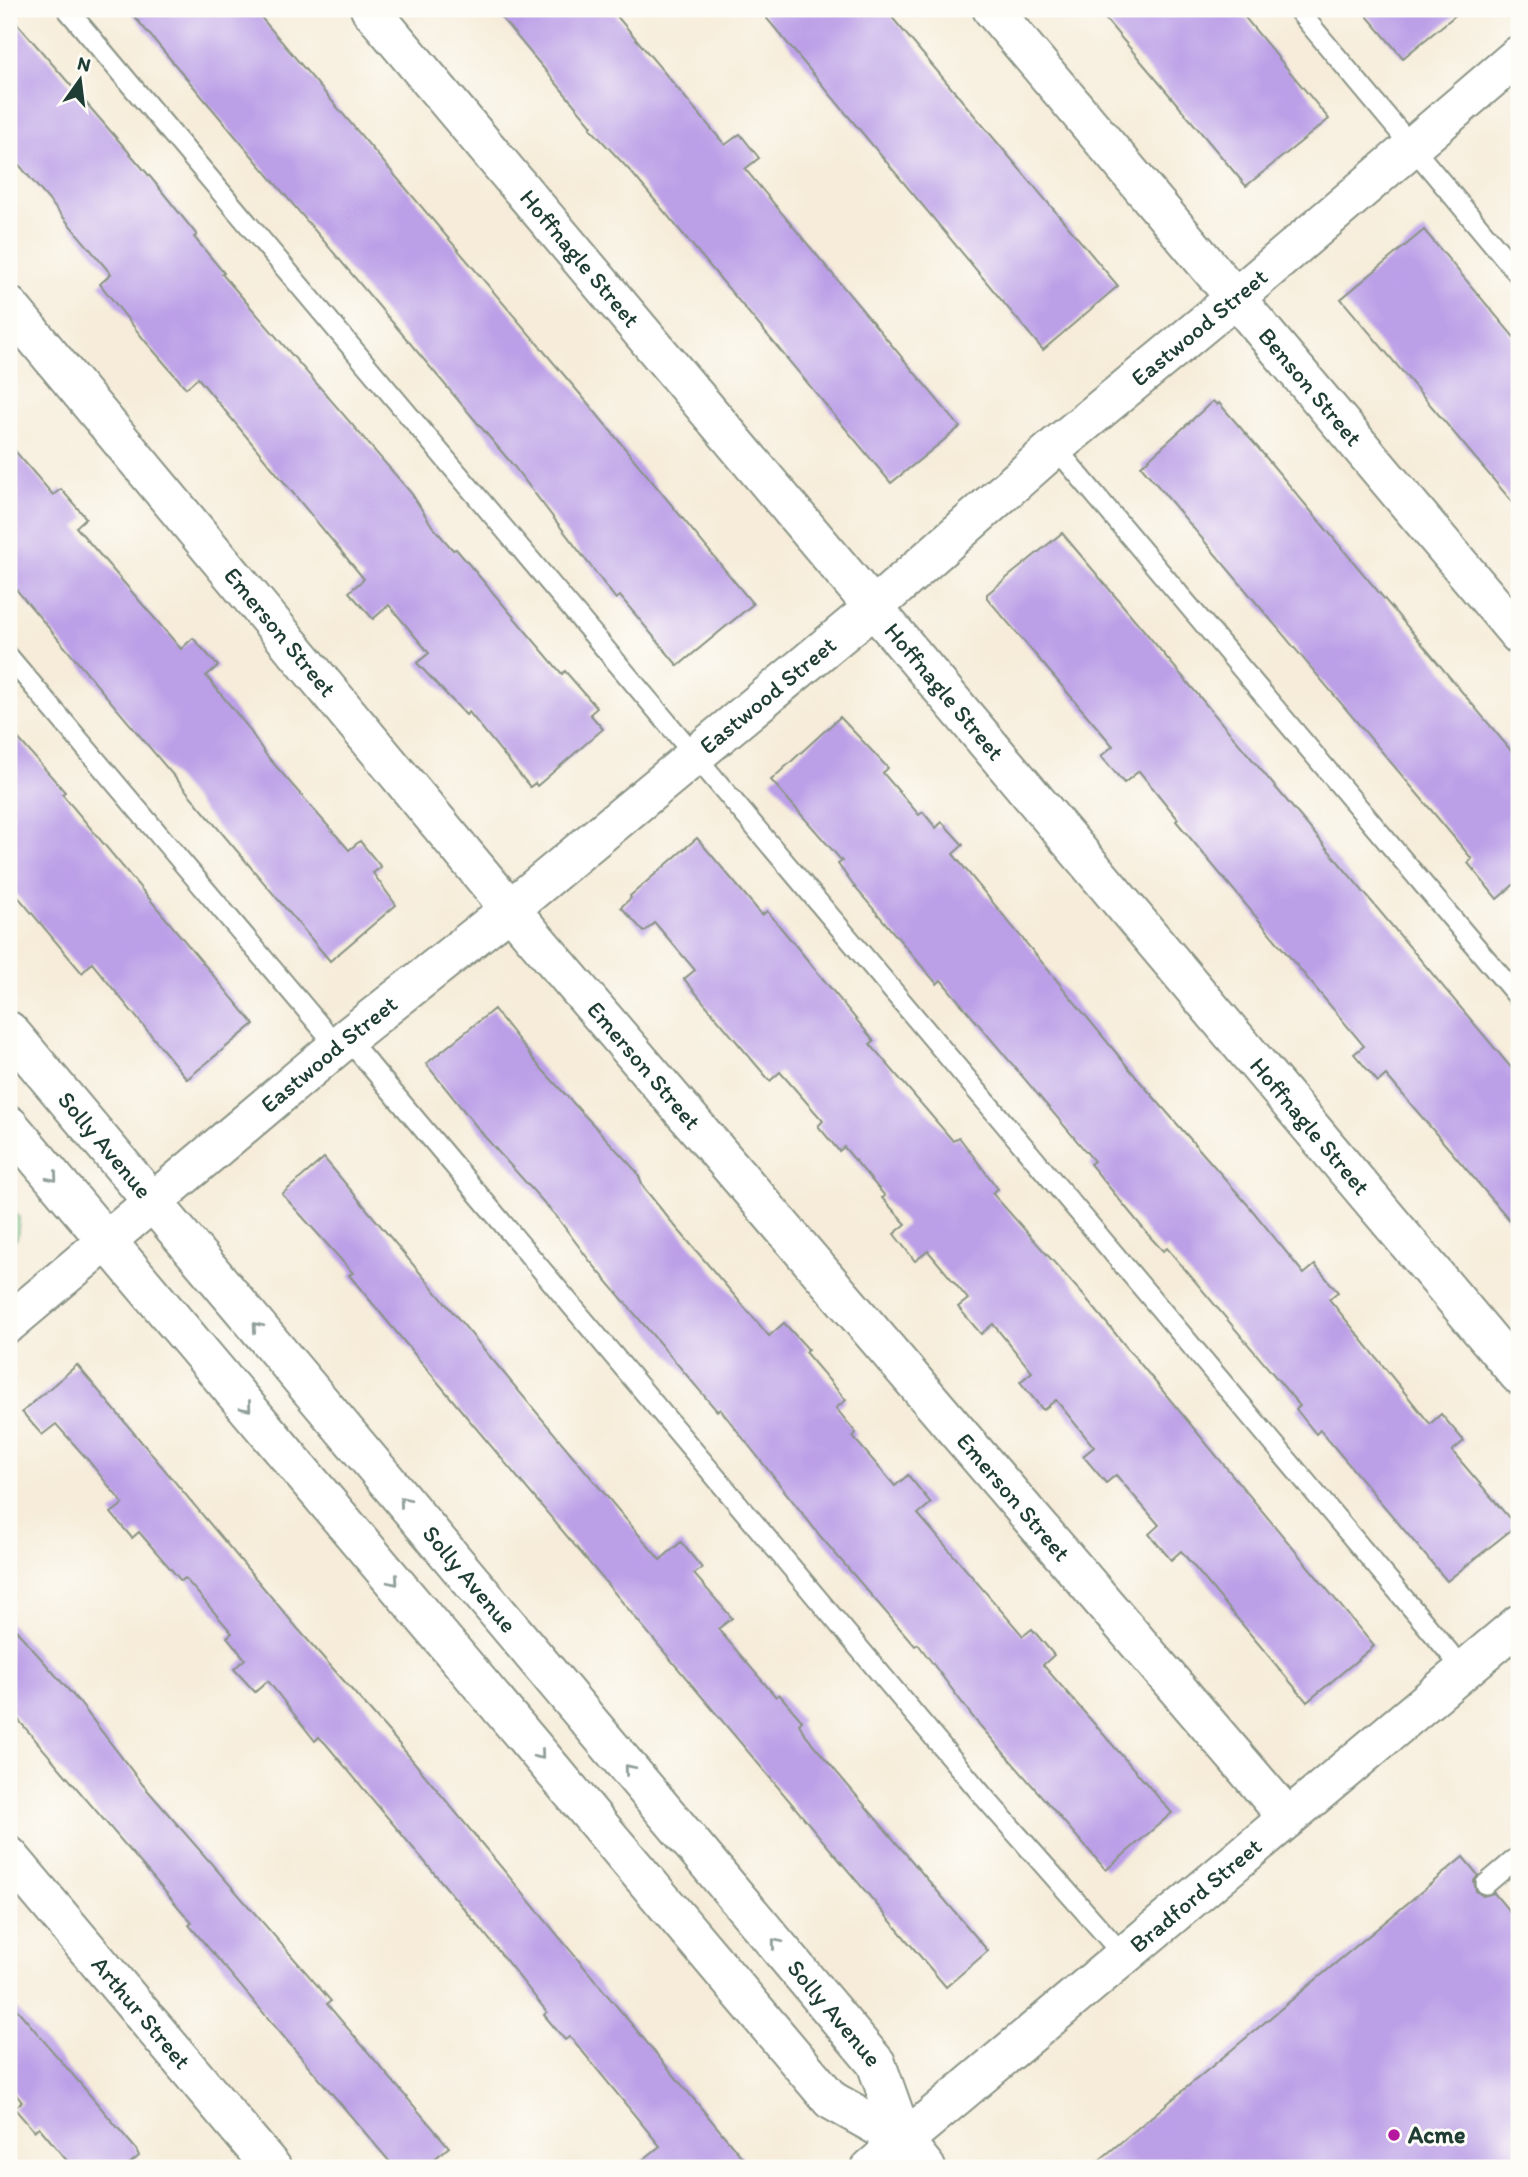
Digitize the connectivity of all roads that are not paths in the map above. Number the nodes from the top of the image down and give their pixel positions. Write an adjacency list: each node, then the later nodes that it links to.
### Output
1 (67, 9): 14 (lane)
2 (370, 9): 11 (street, Hoffnagle Street)
3 (992, 9): 8 (street, Benson Street)
4 (1297, 9): 6 (lane)
5 (1519, 55): 6 (street, Eastwood Street)
6 (1412, 146): 7 (lane); 8 (street, Eastwood Street)
7 (1519, 275)
8 (1234, 299): 10 (street, Eastwood Street); 12 (street, Benson Street)
9 (9, 306): 15 (street, Emerson Street)
10 (1055, 447): 11 (street, Eastwood Street); 16 (lane)
11 (873, 608): 14 (street, Eastwood Street); 23 (street, Hoffnagle Street)
12 (1519, 635)
13 (9, 657): 18 (lane)
14 (694, 757): 15 (street, Eastwood Street); 25 (lane)
15 (510, 909): 18 (street, Eastwood Street); 26 (street, Emerson Street)
16 (1519, 998)
17 (9, 1031): 20 (street, Solly Avenue)
18 (342, 1042): 20 (street, Eastwood Street); 30 (lane)
19 (9, 1125): 21 (street, Solly Avenue, one-way to 21)
20 (152, 1202): 21 (street, Eastwood Street); 31 (street, Solly Avenue, one-way to 20)
21 (107, 1240): 22 (street, Eastwood Street); 31 (street, Solly Avenue, one-way to 31)
22 (9, 1323)
23 (1519, 1375)
24 (1519, 1624): 25 (street, Bradford Street)
25 (1464, 1670): 26 (street, Bradford Street)
26 (1288, 1818): 30 (street, Bradford Street)
27 (9, 1856): 32 (street, Arthur Street)
28 (1519, 1856): 29 (lane)
29 (1486, 1884)
30 (1124, 1956): 31 (street, Bradford Street)
31 (915, 2155): 33 (street, Bradford Street)
32 (272, 2168)
33 (872, 2168)

